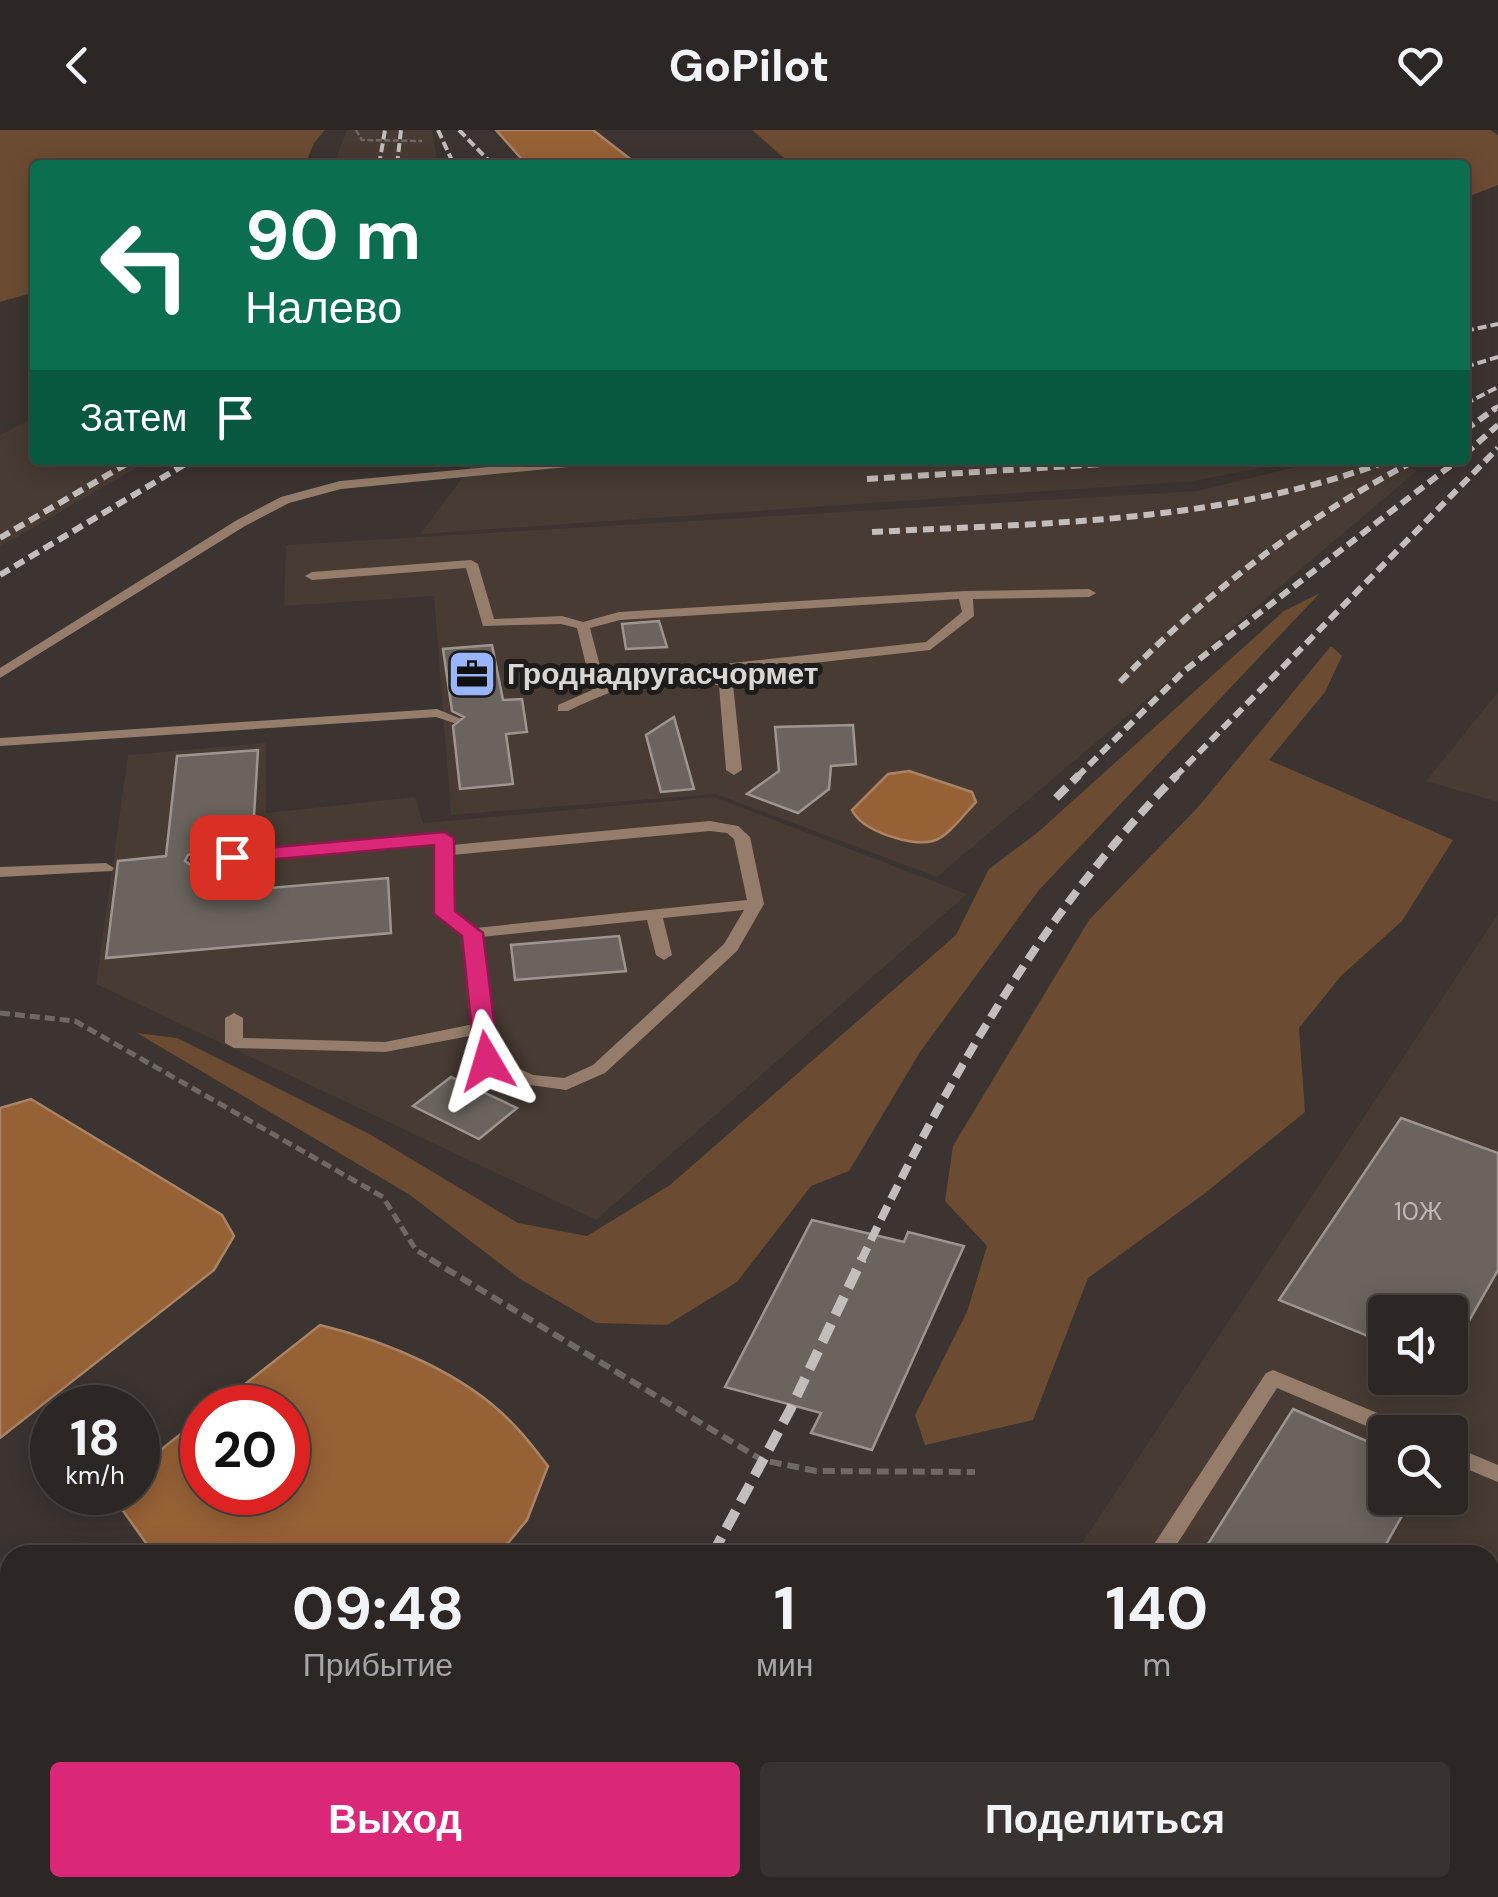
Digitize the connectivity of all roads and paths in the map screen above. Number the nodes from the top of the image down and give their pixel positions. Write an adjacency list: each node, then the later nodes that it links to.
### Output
1 (356, 130): 2 (path)
2 (422, 141)
3 (547, 465): 9 (lane)
4 (312, 576): 7 (lane)
5 (1089, 592): 6 (lane)
6 (965, 595): 7 (lane); 8 (lane)
7 (583, 626): 10 (lane)
8 (691, 672): 10 (lane); 14 (lane)
9 (0, 674)
10 (599, 690): 11 (lane)
11 (563, 708)
12 (454, 719): 13 (lane)
13 (0, 742)
14 (734, 770)
15 (444, 851): 16 (lane); 19 (lane); 21 (lane)
16 (197, 860)
17 (106, 868): 18 (lane)
18 (0, 872)
19 (756, 904): 20 (lane); 25 (lane)
20 (654, 917): 21 (lane); 22 (lane)
21 (472, 933): 25 (lane)
22 (664, 955)
23 (0, 1013): 28 (path)
24 (234, 1018): 25 (lane)
25 (483, 1028)
26 (1368, 1418): 30 (lane)
27 (1468, 1462): 29 (lane)
28 (975, 1472)
29 (1498, 1474)
30 (1164, 1545)

